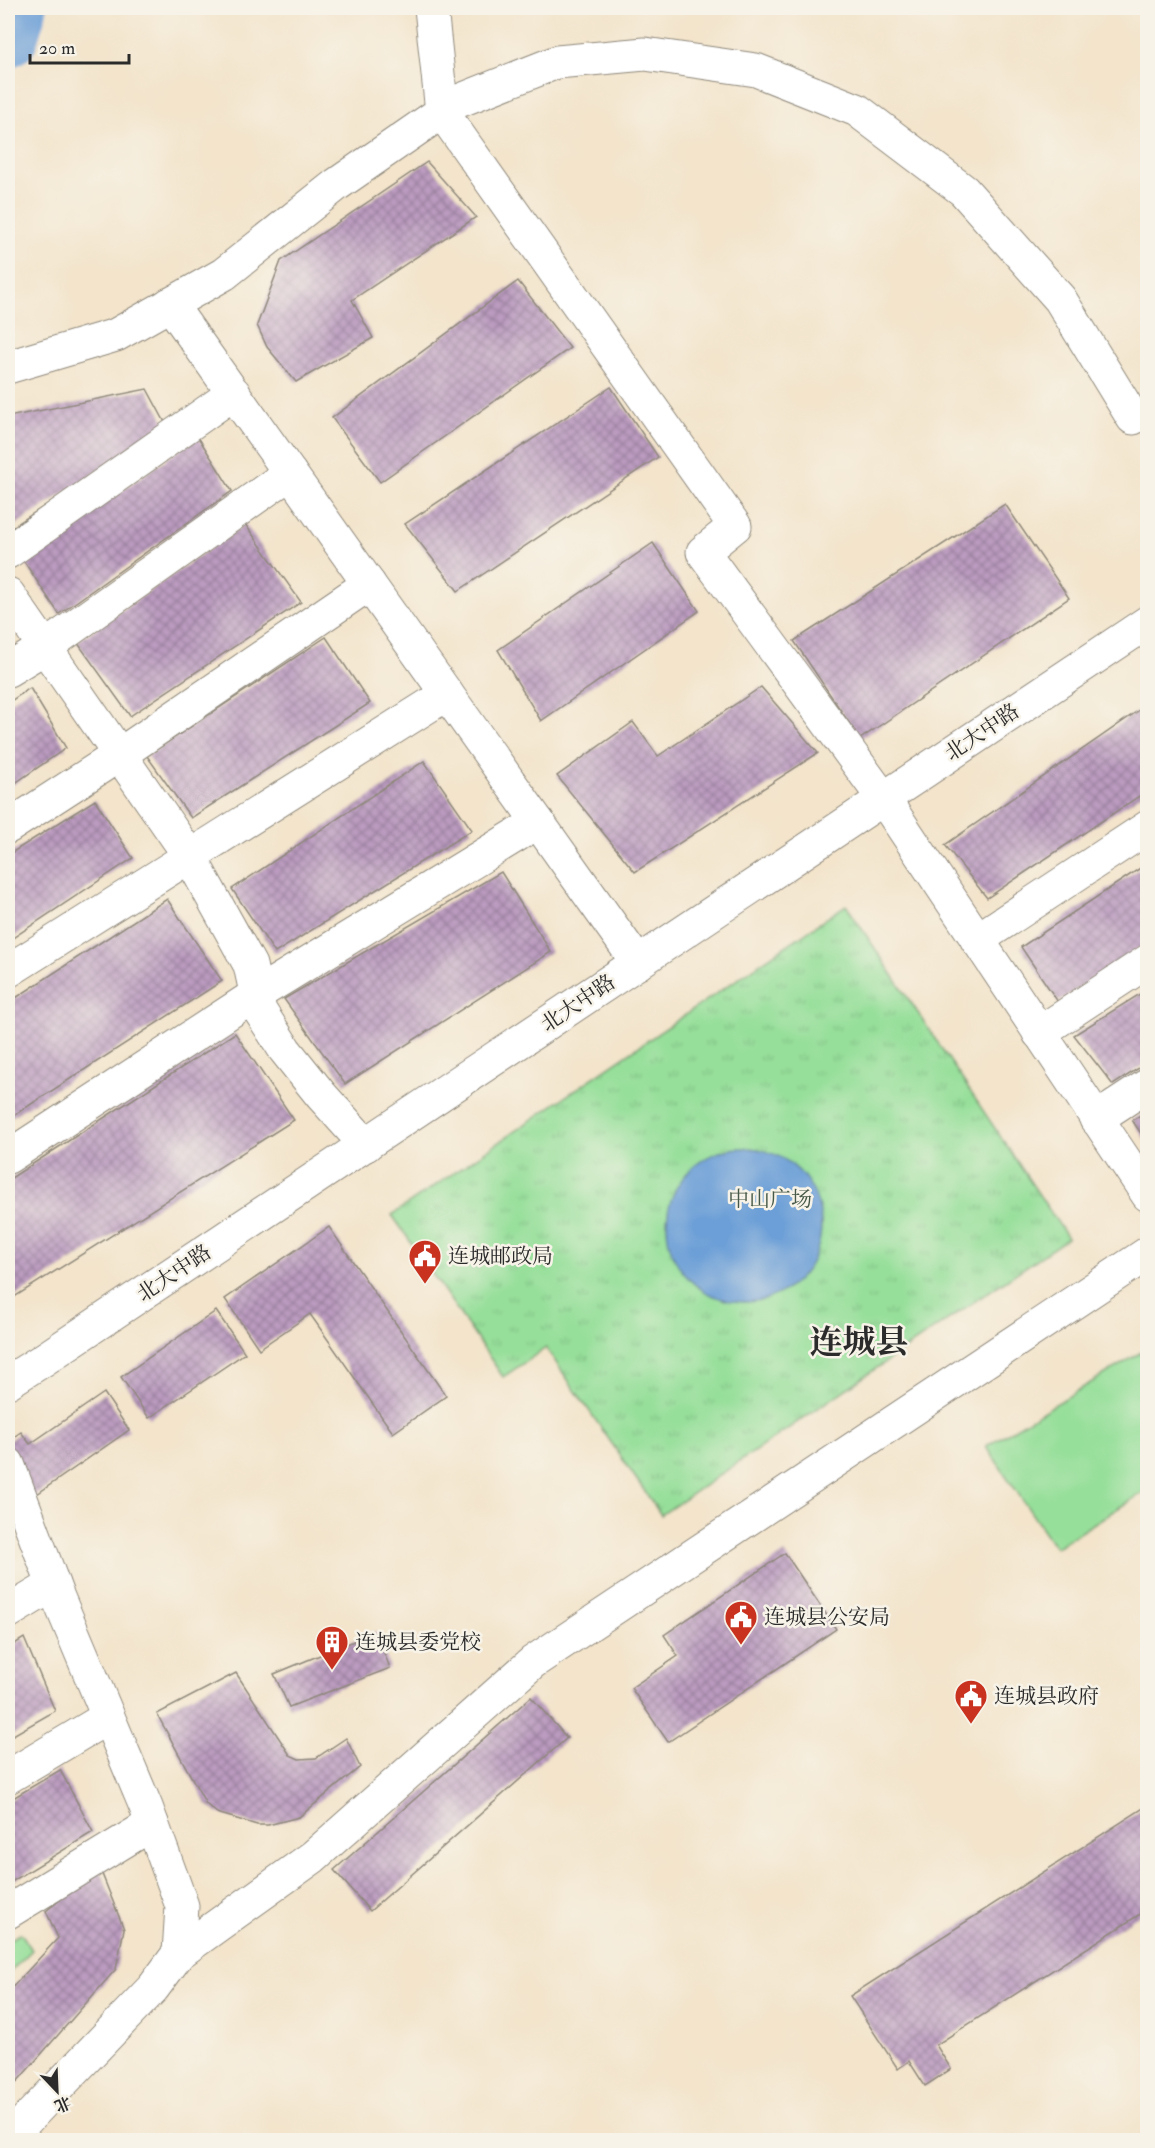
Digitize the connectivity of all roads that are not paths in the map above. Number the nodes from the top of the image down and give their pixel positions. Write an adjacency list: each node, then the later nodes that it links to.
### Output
1 (431, 8): 2 (street)
2 (442, 112): 3 (street); 6 (street); 16 (street)
3 (170, 304): 4 (street); 5 (street)
4 (8, 367)
5 (234, 393): 7 (street); 8 (street)
6 (1133, 418)
7 (290, 472): 9 (street); 12 (street)
8 (8, 552)
9 (369, 584): 14 (street); 15 (street)
10 (8, 594): 12 (street)
11 (1148, 622): 16 (street, 北大中路)
12 (44, 648): 13 (street); 15 (street)
13 (8, 670)
14 (447, 694): 17 (street); 20 (street)
15 (119, 755): 18 (street); 20 (street)
16 (883, 798): 21 (street); 23 (street, 北大中路)
17 (538, 822): 23 (street); 25 (street)
18 (8, 826)
19 (1148, 827): 21 (street)
20 (189, 855): 24 (street); 25 (street)
21 (977, 940): 26 (street)
22 (1148, 961): 26 (street)
23 (638, 963): 29 (street, 北大中路)
24 (8, 971)
25 (257, 994): 29 (street); 30 (street)
26 (1039, 1033): 28 (street)
27 (1148, 1085): 28 (street)
28 (1096, 1119): 31 (street)
29 (366, 1145): 33 (street, 北大中路)
30 (8, 1157)
31 (1148, 1195)
32 (1148, 1253): 41 (street)
33 (8, 1382)
34 (8, 1464): 35 (street)
35 (53, 1585): 36 (street); 37 (street)
36 (8, 1612)
37 (108, 1717): 38 (street); 39 (street)
38 (8, 1777)
39 (152, 1824): 40 (street); 41 (street)
40 (8, 1912)
41 (179, 1953): 42 (street)
42 (8, 2139)

